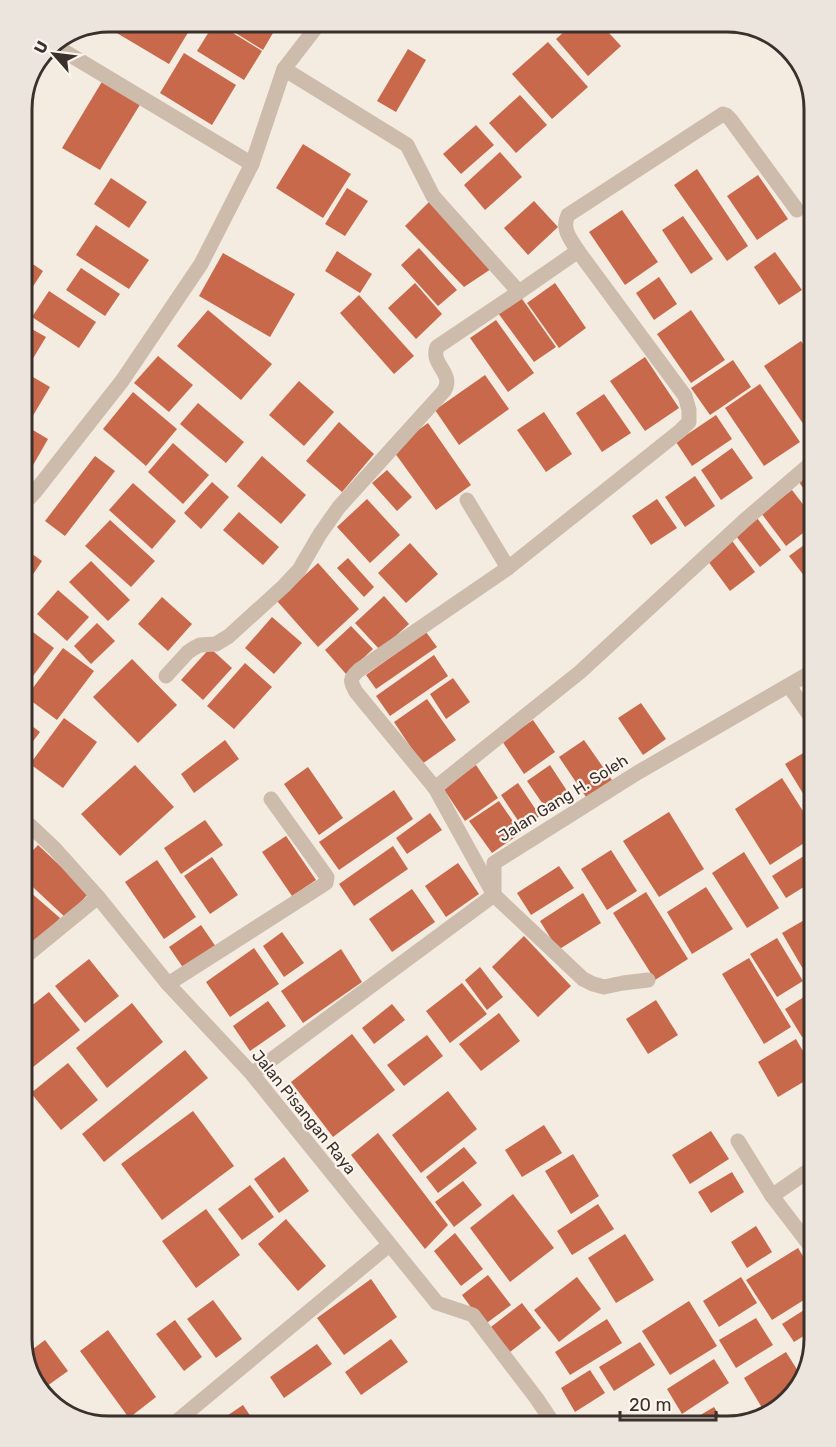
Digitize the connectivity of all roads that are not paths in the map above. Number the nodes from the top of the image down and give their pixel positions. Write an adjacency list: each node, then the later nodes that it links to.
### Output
1 (313, 31): 3 (street)
2 (64, 46): 4 (street)
3 (285, 69): 4 (street); 7 (street)
4 (252, 164): 9 (street)
5 (797, 210): 6 (street)
6 (578, 252): 7 (street); 11 (street)
7 (519, 292): 12 (street)
8 (804, 469): 16 (street)
9 (32, 495)
10 (467, 500): 11 (street)
11 (508, 568): 16 (street)
12 (166, 676)
13 (804, 677): 14 (street, Jalan Gang H. Soleh)
14 (789, 686): 15 (street); 19 (street, Jalan Gang H. Soleh)
15 (804, 707)
16 (435, 788): 19 (street)
17 (271, 799): 23 (street)
18 (31, 827): 20 (street, Jalan Pisangan Raya)
19 (494, 895): 22 (street); 24 (street)
20 (98, 897): 21 (street); 23 (street, Jalan Pisangan Raya)
21 (31, 952)
22 (648, 980)
23 (168, 984): 24 (street, Jalan Pisangan Raya)
24 (252, 1074): 29 (street, Jalan Pisangan Raya)
25 (738, 1141): 27 (street)
26 (804, 1174): 27 (street)
27 (772, 1196): 28 (street)
28 (804, 1238)
29 (389, 1245): 30 (street); 31 (street, Jalan Pisangan Raya)
30 (184, 1415)
31 (548, 1416)

